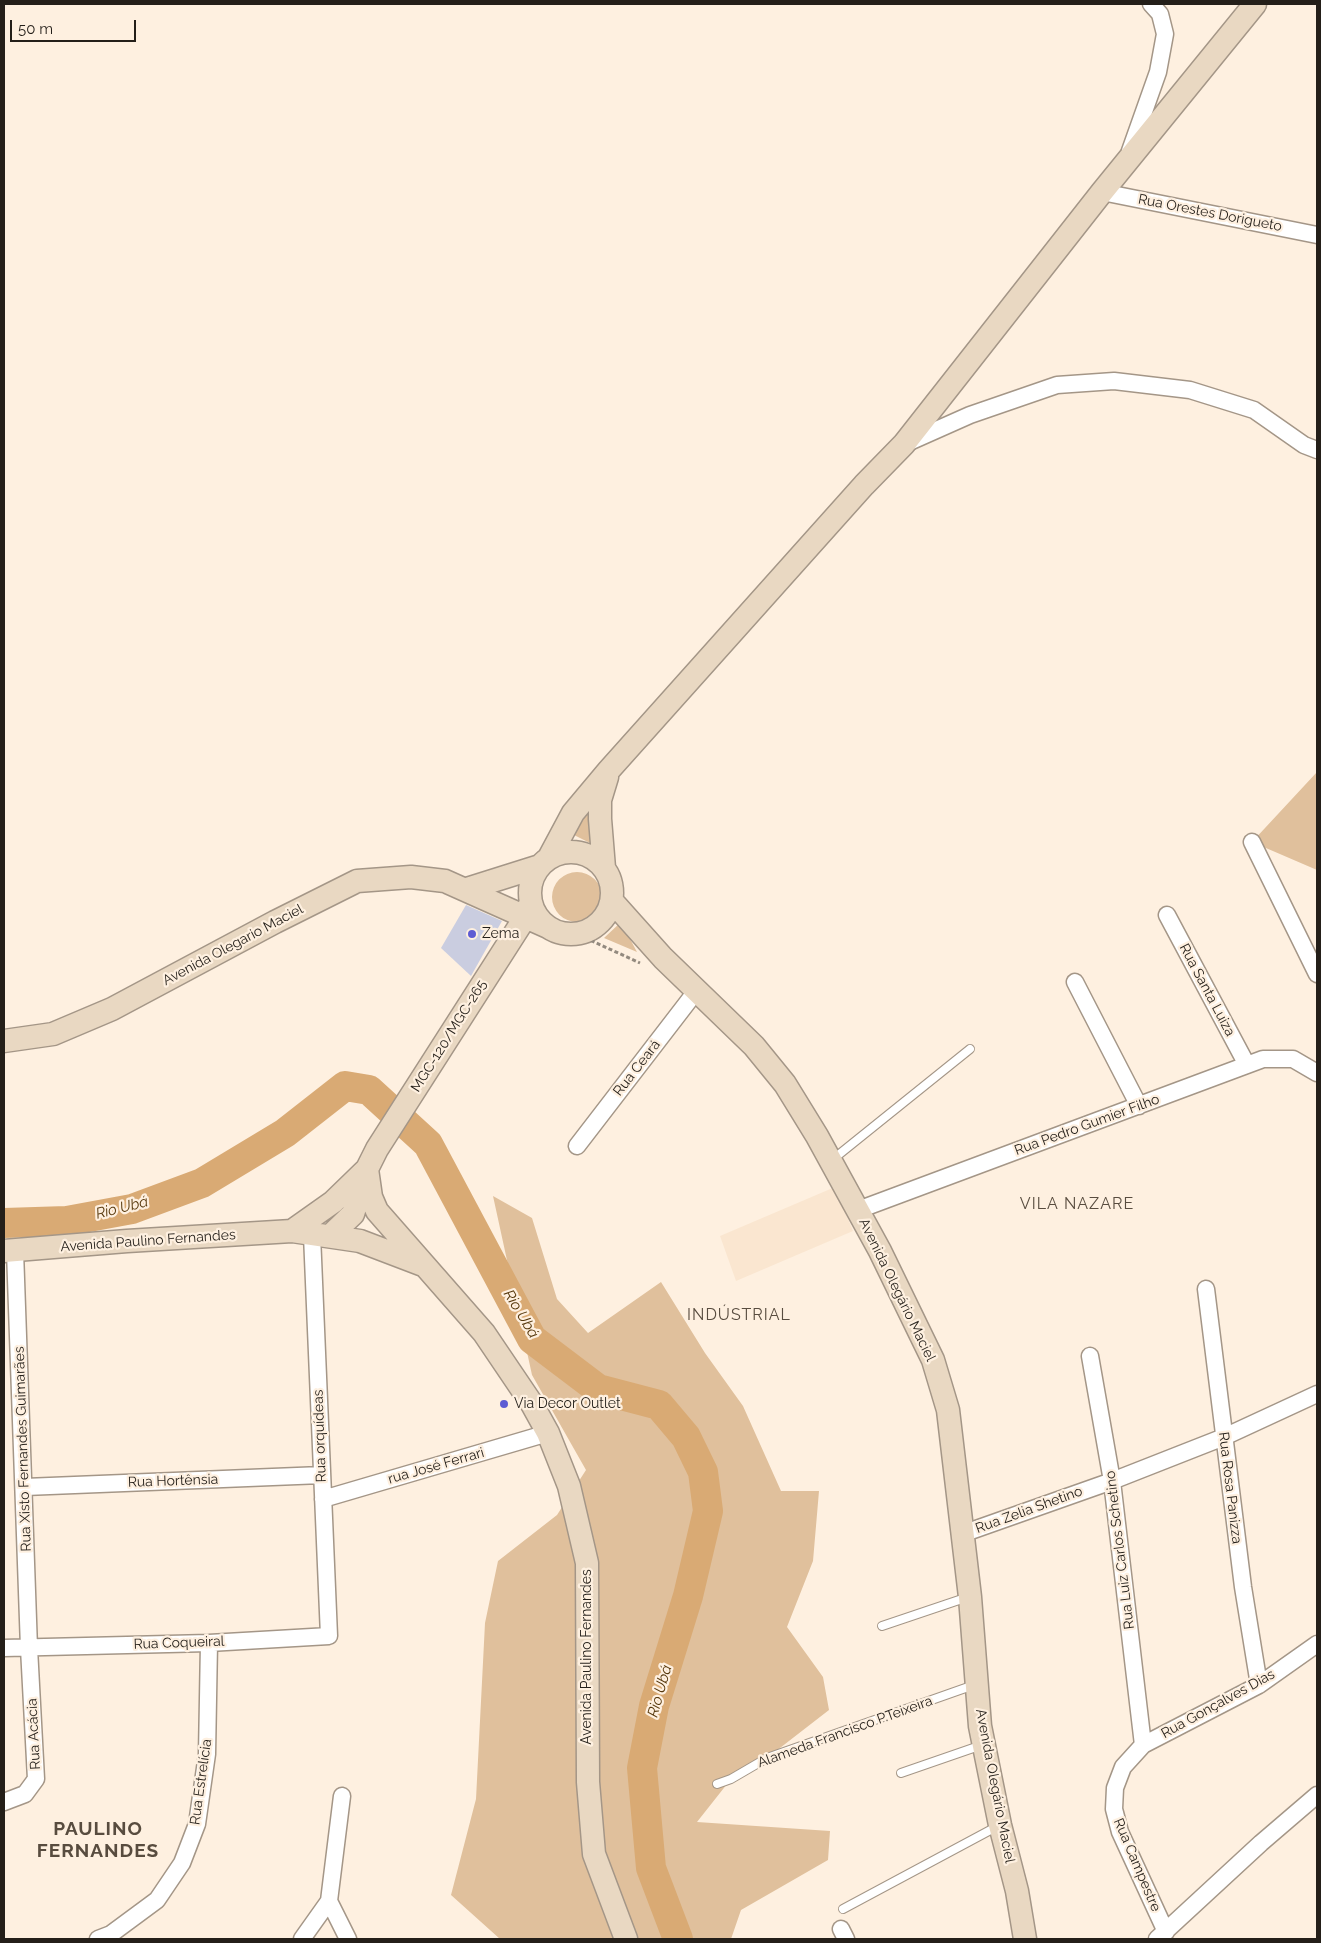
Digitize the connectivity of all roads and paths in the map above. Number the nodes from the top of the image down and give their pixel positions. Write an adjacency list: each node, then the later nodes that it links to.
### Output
1 (1151, 4): 3 (street)
2 (1255, 4): 3 (main road)
3 (1126, 162): 4 (main road)
4 (1102, 192): 5 (street, Rua Orestes Dorigueto); 6 (main road)
5 (1317, 235)
6 (904, 444): 7 (street); 8 (main road)
7 (1317, 450)
8 (610, 770): 10 (main road); 11 (main road)
9 (1252, 842): 18 (street)
10 (545, 861): 11 (main road); 12 (main road); 15 (main road)
11 (604, 868): 13 (main road)
12 (467, 889): 15 (main road, Avenida Olegario Maciel); 21 (main road, Avenida Olegario Maciel)
13 (612, 902): 16 (main road); 20 (main road, Avenida Olegário Maciel)
14 (1168, 915): 23 (street, Rua Santa Luiza)
15 (527, 918): 16 (main road); 28 (main road, MGC-120/MGC-265)
16 (579, 935): 17 (path)
17 (643, 964)
18 (1317, 974)
19 (1075, 982): 25 (street)
20 (697, 990): 26 (street, Rua Ceará); 27 (main road, Avenida Olegário Maciel)
21 (4, 1040)
22 (970, 1049): 27 (lane)
23 (1247, 1065): 24 (street, Rua Pedro Gumier Filho); 25 (street, Rua Pedro Gumier Filho)
24 (1317, 1072)
25 (1139, 1106): 29 (street, Rua Pedro Gumier Filho)
26 (577, 1146)
27 (831, 1161): 29 (main road, Avenida Olegário Maciel)
28 (367, 1169): 30 (main road); 30 (main road); 32 (main road, Avenida Paulino Fernandes)
29 (858, 1210): 42 (main road, Avenida Olegário Maciel)
30 (311, 1234): 31 (main road, Avenida Paulino Fernandes); 32 (main road, Avenida Paulino Fernandes); 38 (street, Rua orquídeas)
31 (9, 1251): 40 (street, Rua Xisto Fernandes Guimarães)
32 (426, 1266): 36 (main road, Avenida Paulino Fernandes)
33 (1206, 1289): 37 (street, Rua Rosa Panizza)
34 (1090, 1356): 39 (street, Rua Luiz Carlos Schetino)
35 (1317, 1394): 37 (street, Rua Zelia Shetino)
36 (548, 1433): 41 (street, rua José Ferrari); 66 (main road, Avenida Paulino Fernandes)
37 (1224, 1437): 39 (street, Rua Zelia Shetino); 51 (street, Rua Rosa Panizza)
38 (322, 1475): 40 (street, Rua Hortênsia); 41 (street, Rua orquídeas)
39 (1112, 1481): 42 (street, Rua Zelia Shetino); 53 (street, Rua Luiz Carlos Schetino)
40 (25, 1487): 49 (street, Rua Xisto Fernandes Guimarães)
41 (323, 1498): 45 (street, Rua orquídeas)
42 (962, 1534): 43 (main road, Avenida Olegário Maciel)
43 (970, 1597): 44 (lane); 50 (main road, Avenida Olegário Maciel)
44 (882, 1626)
45 (329, 1636): 46 (street, Rua Coqueiral)
46 (209, 1643): 49 (street, Rua Coqueiral); 63 (street, Rua Estrelícia)
47 (1317, 1644): 51 (street, Rua Gonçalves Dias)
48 (4, 1648): 49 (street, Rua Coqueiral)
49 (29, 1648): 58 (street, Rua Acácia)
50 (976, 1684): 52 (main road, Avenida Olegário Maciel); 55 (lane, Alameda Francisco P.Teixeira)
51 (1259, 1685): 53 (street, Rua Gonçalves Dias)
52 (984, 1744): 54 (lane); 59 (main road, Avenida Olegário Maciel)
53 (1143, 1745): 62 (street, Rua Campestre)
54 (901, 1773)
55 (717, 1784)
56 (342, 1796): 60 (street)
57 (1317, 1796): 62 (street)
58 (4, 1802)
59 (1000, 1825): 61 (lane); 67 (main road, Avenida Olegário Maciel)
60 (329, 1901): 64 (street); 65 (street)
61 (843, 1909)
62 (1162, 1936)
63 (98, 1939)
64 (302, 1939)
65 (348, 1939)
66 (626, 1939)
67 (1025, 1939)

